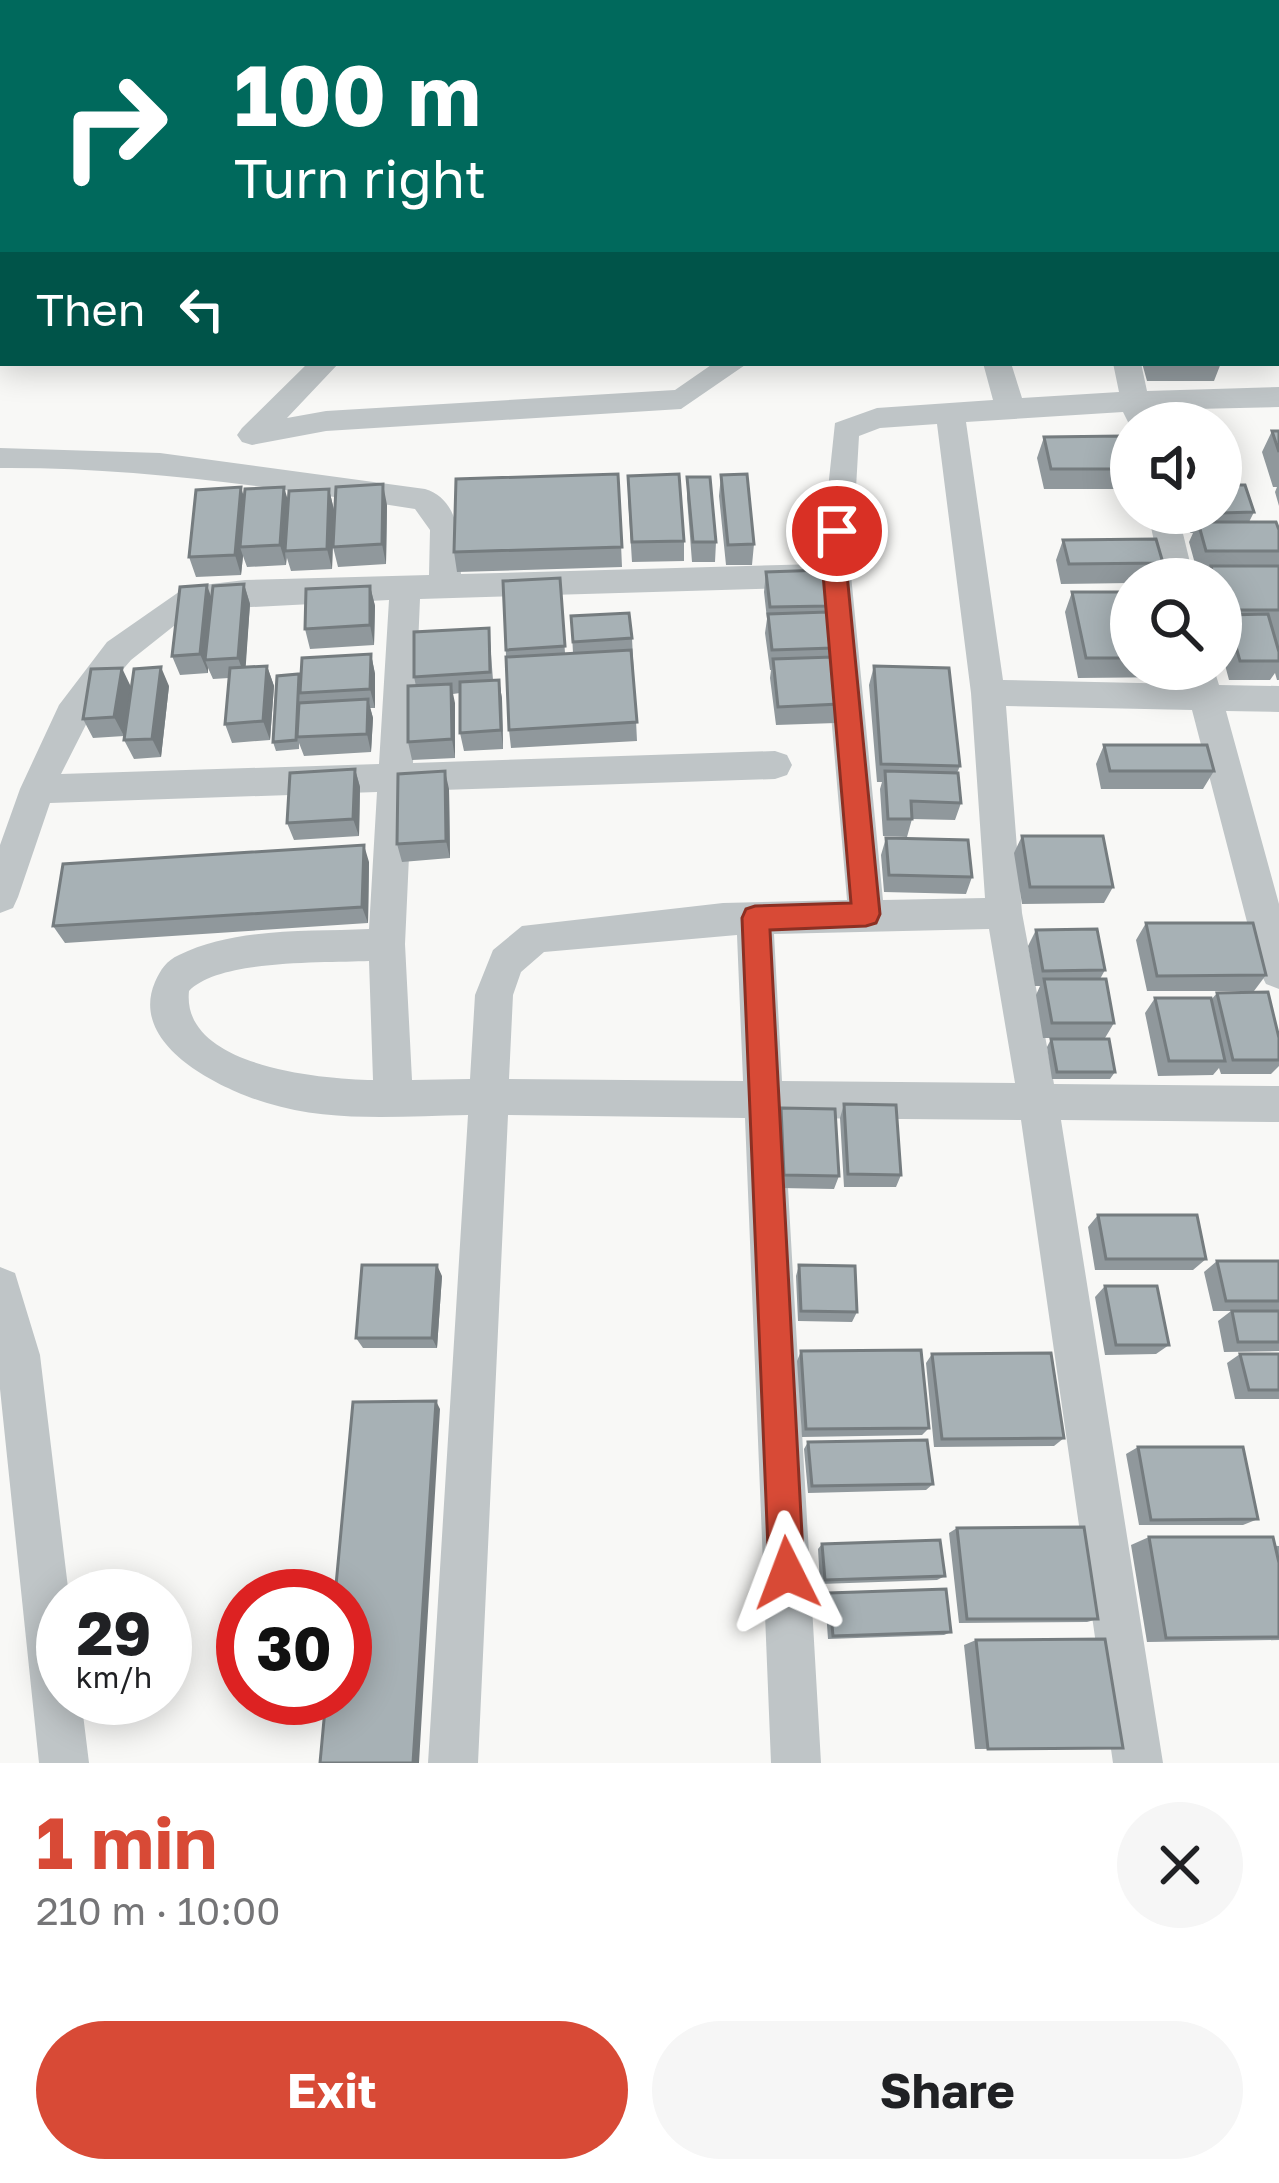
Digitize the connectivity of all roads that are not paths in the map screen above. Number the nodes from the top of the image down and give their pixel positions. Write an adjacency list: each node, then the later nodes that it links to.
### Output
1 (323, 366): 11 (street)
2 (730, 366): 11 (street)
3 (998, 366): 8 (street)
4 (1128, 366): 6 (street)
5 (1279, 398): 7 (street)
6 (1134, 402)
7 (1238, 402)
8 (1011, 410): 9 (street); 10 (street)
9 (1110, 412)
10 (950, 414): 14 (street); 20 (street)
11 (253, 434): 13 (street)
12 (0, 458): 13 (street)
13 (214, 481): 16 (street)
14 (835, 574): 16 (street); 27 (street)
15 (405, 588): 16 (street); 23 (street); 24 (street)
16 (445, 588)
17 (1110, 688): 20 (street)
18 (1203, 690): 30 (street)
19 (1232, 690): 21 (street)
20 (988, 693): 26 (street)
21 (1279, 699)
22 (775, 765): 23 (street)
23 (393, 778): 24 (street); 29 (street)
24 (38, 789): 25 (street)
25 (0, 897)
26 (1004, 913): 27 (street); 34 (street)
27 (866, 914): 28 (street)
28 (755, 918): 32 (street); 33 (street)
29 (386, 944): 31 (street); 31 (street)
30 (1279, 972)
31 (393, 1096): 32 (street)
32 (488, 1097): 33 (street); 38 (street)
33 (763, 1097): 34 (street); 39 (street)
34 (1038, 1102): 35 (street); 40 (street)
35 (1279, 1104)
36 (0, 1288): 37 (street)
37 (64, 1763)
38 (453, 1763)
39 (796, 1763)
40 (1138, 1763)

